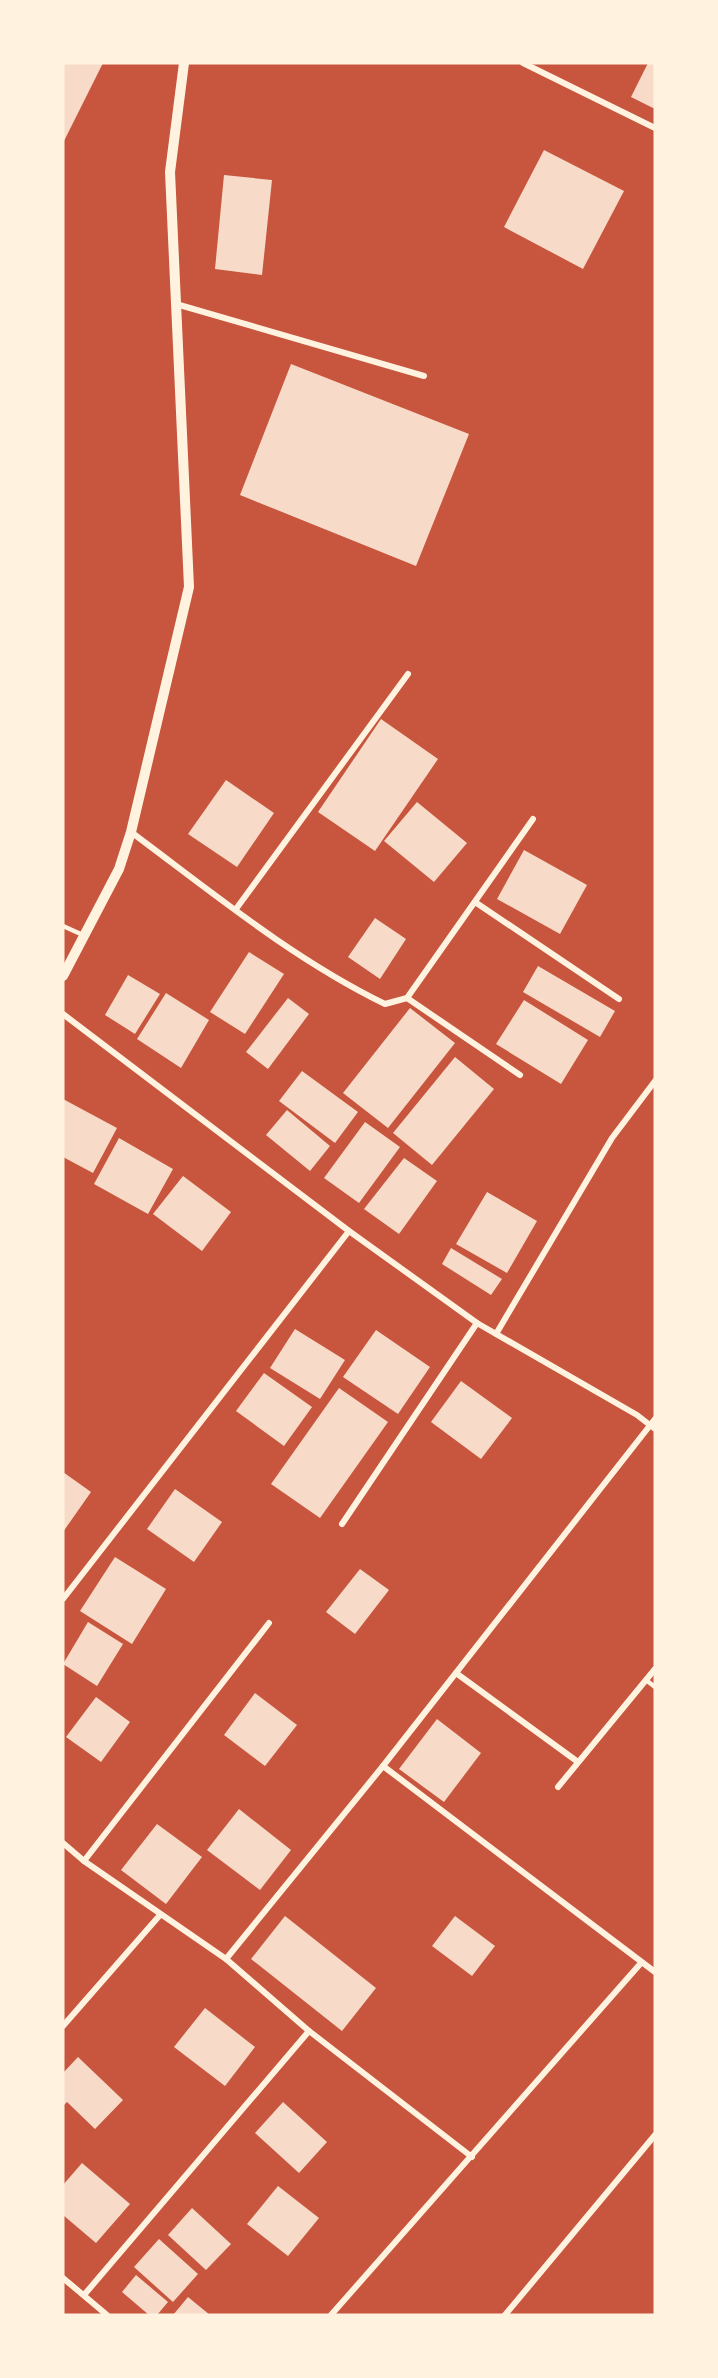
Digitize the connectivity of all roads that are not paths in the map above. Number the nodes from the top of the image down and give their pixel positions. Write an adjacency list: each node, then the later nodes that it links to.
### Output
1 (184, 63): 4 (street)
2 (523, 63): 3 (street)
3 (655, 128)
4 (176, 304): 5 (street); 8 (street)
5 (424, 376)
6 (408, 674): 10 (street)
7 (533, 819): 9 (street)
8 (131, 832): 10 (street); 12 (street)
9 (475, 902): 14 (street); 15 (street)
10 (236, 909): 14 (street)
11 (63, 926): 12 (lane)
12 (83, 935): 13 (street)
13 (63, 976)
14 (407, 998): 17 (street)
15 (619, 999)
16 (63, 1014): 19 (street)
17 (520, 1075)
18 (655, 1081): 21 (street)
19 (349, 1231): 20 (street); 25 (street)
20 (477, 1323): 21 (street); 24 (street)
21 (496, 1334): 23 (street)
22 (655, 1419): 23 (street)
23 (653, 1427): 28 (street)
24 (342, 1524)
25 (63, 1599)
26 (269, 1623): 35 (street)
27 (655, 1669): 29 (street)
28 (456, 1673): 31 (street); 32 (street)
29 (646, 1680): 30 (lane); 31 (street)
30 (655, 1687)
31 (578, 1762): 33 (street)
32 (383, 1766): 37 (street); 38 (street)
33 (558, 1787)
34 (63, 1842): 35 (street)
35 (84, 1860): 36 (street)
36 (160, 1915): 37 (street); 40 (street)
37 (226, 1959): 41 (street)
38 (641, 1963): 39 (street); 43 (street)
39 (655, 1972)
40 (63, 2026)
41 (309, 2031): 43 (street); 45 (street)
42 (655, 2135): 48 (street)
43 (471, 2157): 47 (street)
44 (63, 2278): 45 (street)
45 (84, 2295): 46 (street)
46 (107, 2315)
47 (331, 2315)
48 (505, 2315)

